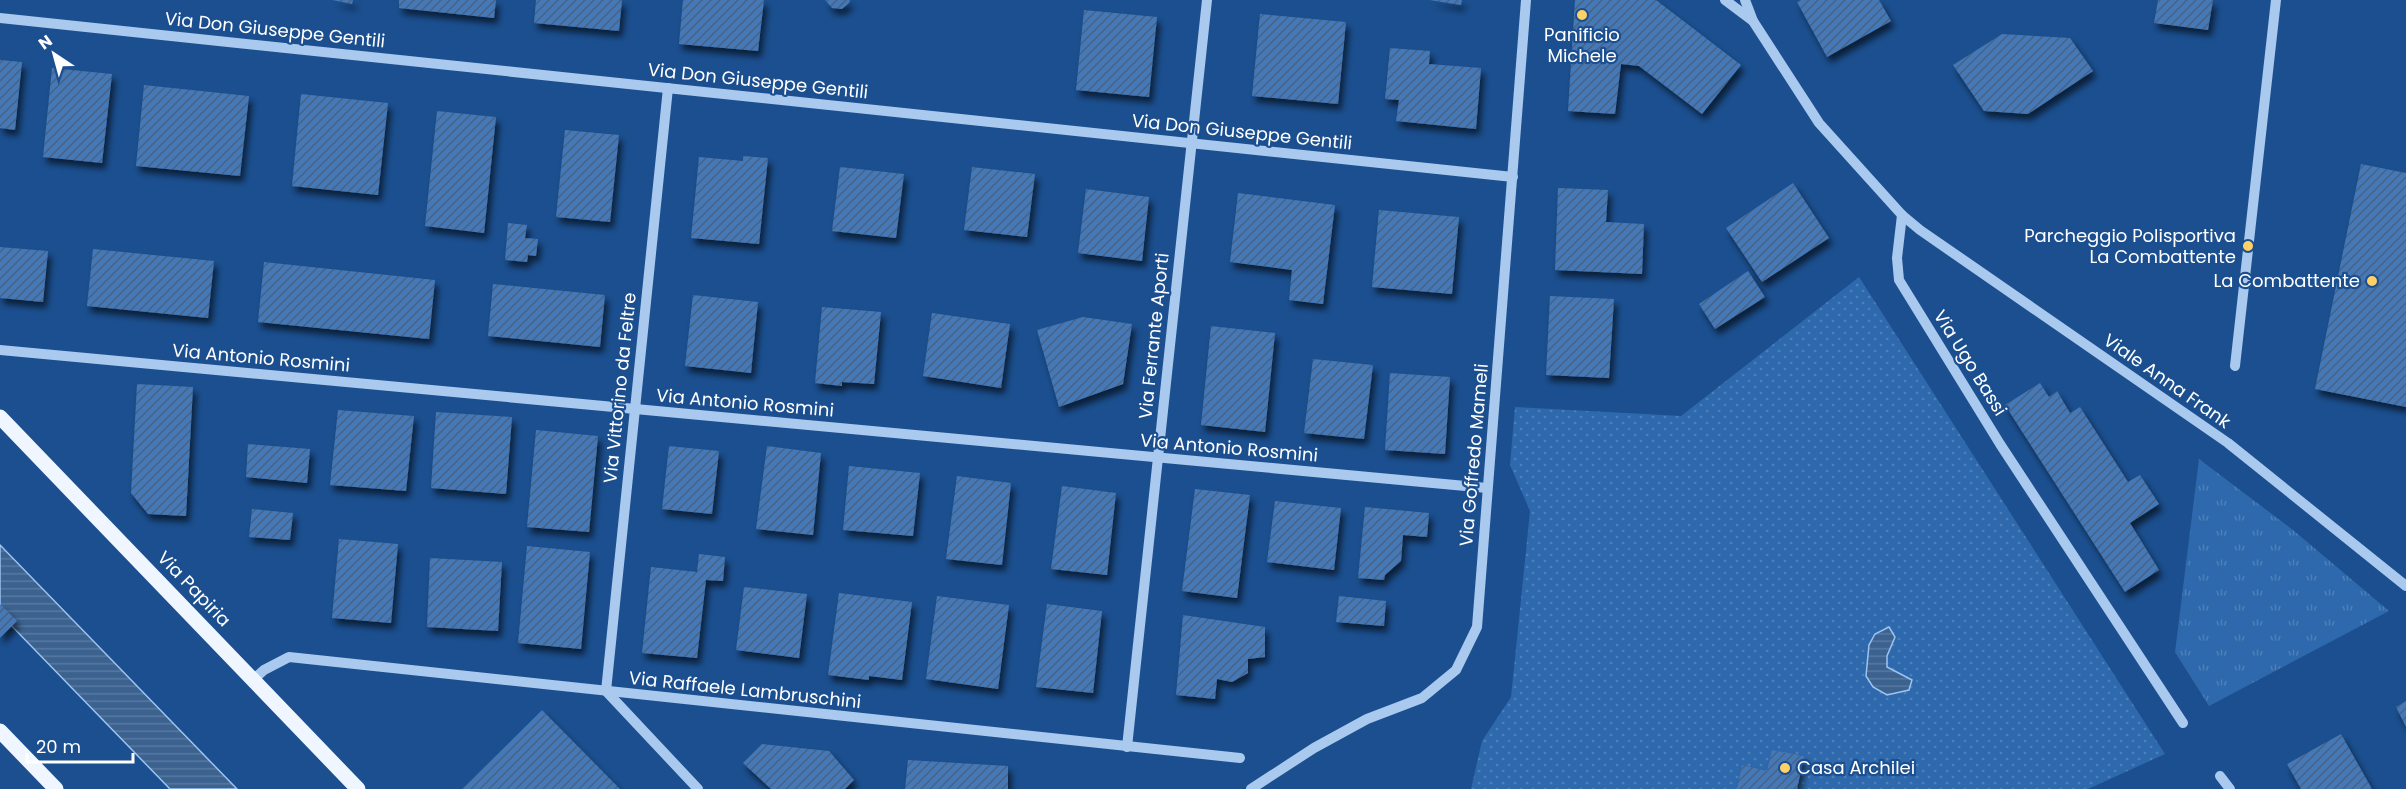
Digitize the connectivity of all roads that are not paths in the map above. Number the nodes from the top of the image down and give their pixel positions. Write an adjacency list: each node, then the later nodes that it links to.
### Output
1 (1207, 0): 9 (street, Via Ferrante Aporti)
2 (1526, 0): 10 (street, Via Goffredo Mameli)
3 (1725, 0): 7 (street)
4 (1745, 0): 7 (street)
5 (2276, 0): 13 (street)
6 (0, 18): 8 (street, Via Don Giuseppe Gentili)
7 (1753, 21): 11 (street)
8 (668, 88): 9 (street, Via Don Giuseppe Gentili); 14 (street, Via Vittorino da Feltre)
9 (1191, 143): 10 (street, Via Don Giuseppe Gentili); 16 (street, Via Ferrante Aporti)
10 (1513, 177): 17 (street, Via Goffredo Mameli)
11 (1902, 215): 18 (street, Viale Anna Frank); 21 (street, Via Ugo Bassi)
12 (0, 350): 14 (street, Via Antonio Rosmini)
13 (2235, 366)
14 (635, 410): 16 (street, Via Antonio Rosmini); 20 (street, Via Vittorino da Feltre)
15 (0, 417): 19 (main road, Via Papiria)
16 (1158, 458): 17 (street, Via Antonio Rosmini); 23 (street, Via Ferrante Aporti)
17 (1487, 488): 29 (street, Via Goffredo Mameli)
18 (2406, 586)
19 (254, 679): 20 (street, Via Raffaele Lambruschini); 27 (main road, Via Papiria)
20 (606, 691): 23 (street, Via Raffaele Lambruschini); 28 (street)
21 (2183, 723)
22 (0, 731): 26 (main road)
23 (1126, 747): 24 (street, Via Raffaele Lambruschini)
24 (1240, 758)
25 (2220, 776): 30 (street)
26 (56, 789)
27 (358, 789)
28 (698, 789)
29 (1251, 789)
30 (2230, 789)

